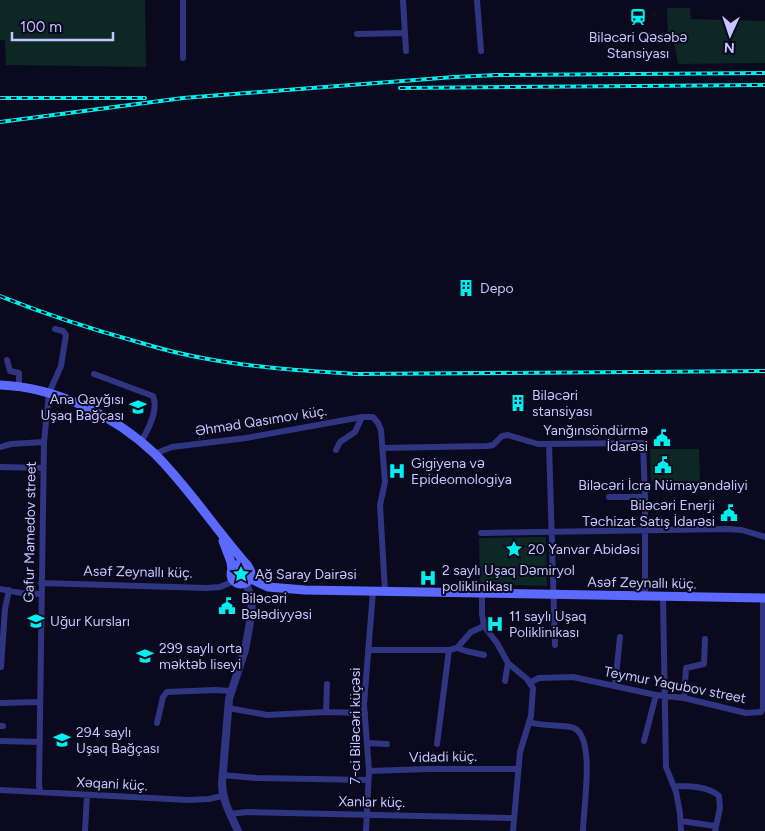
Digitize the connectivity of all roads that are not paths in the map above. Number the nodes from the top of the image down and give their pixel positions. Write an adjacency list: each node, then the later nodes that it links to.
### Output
1 (183, 0): 8 (street)
2 (403, 0): 4 (street)
3 (477, 0): 7 (street)
4 (404, 33): 5 (street); 6 (street)
5 (357, 34)
6 (406, 51)
7 (481, 51)
8 (183, 58)
9 (55, 329): 14 (street, Gafur Mamedov street)
10 (7, 360): 13 (street)
11 (94, 374): 17 (street)
12 (0, 385): 13 (main road)
13 (19, 387): 14 (main road)
14 (49, 393): 16 (street, Gafur Mamedov street); 17 (main road)
15 (362, 417): 20 (street, Əhməd Qasımov küç.); 21 (street); 22 (street, Əhməd Qasımov küç.)
16 (44, 442): 19 (street); 24 (street, Gafur Mamedov street)
17 (141, 442): 22 (main road)
18 (549, 444): 20 (street); 26 (street); 28 (street)
19 (0, 447)
20 (382, 448): 40 (street)
21 (336, 450)
22 (154, 454): 30 (main road)
23 (0, 467): 24 (street)
24 (43, 468): 36 (street, Gafur Mamedov street)
25 (610, 497): 26 (street)
26 (645, 497): 27 (street)
27 (645, 530): 28 (street); 31 (street); 44 (street)
28 (551, 532): 29 (street); 43 (street)
29 (481, 533)
30 (220, 534): 32 (main road); 33 (main road)
31 (765, 537)
32 (248, 566): 33 (main road); 35 (main road)
33 (232, 571): 34 (main road)
34 (234, 581): 35 (main road); 36 (street, Asəf Zeynallı küç.)
35 (248, 581): 39 (main road, Asəf Zeynallı küç.); 62 (street)
36 (41, 584): 42 (street, Gafur Mamedov street)
37 (0, 588): 38 (street)
38 (9, 590): 42 (street); 57 (street)
39 (373, 591): 40 (main road, Asəf Zeynallı küç.); 53 (street, 7-ci Biləcəri küçəsi)
40 (385, 591): 41 (main road, Asəf Zeynallı küç.)
41 (482, 593): 43 (main road, Asəf Zeynallı küç.); 47 (street)
42 (41, 594): 66 (street, Gafur Mamedov street)
43 (553, 595): 44 (main road, Asəf Zeynallı küç.); 50 (street)
44 (645, 596): 45 (main road, Asəf Zeynallı küç.)
45 (663, 597): 46 (main road, Asəf Zeynallı küç.); 64 (street)
46 (764, 598): 52 (street, Teymur Yaqubov street)
47 (484, 626): 51 (street); 56 (street)
48 (620, 638): 61 (street)
49 (705, 639): 65 (street)
50 (555, 645)
51 (457, 648): 54 (street); 55 (street)
52 (764, 648): 65 (street, Teymur Yaqubov street)
53 (368, 650): 54 (street); 70 (street, 7-ci Biləcəri küçəsi)
54 (449, 650): 78 (street)
55 (484, 654)
56 (508, 664): 58 (street); 59 (street)
57 (1, 667)
58 (505, 681)
59 (531, 682): 61 (street, Teymur Yaqubov street); 71 (street)
60 (327, 684): 69 (street)
61 (615, 685): 63 (street, Teymur Yaqubov street)
62 (231, 691): 68 (street); 72 (street)
63 (656, 695): 64 (street, Teymur Yaqubov street); 74 (street)
64 (664, 695): 65 (street, Teymur Yaqubov street); 83 (street)
65 (684, 698)
66 (40, 702): 67 (street); 75 (street, Gafur Mamedov street)
67 (0, 704)
68 (228, 708): 69 (street); 81 (street)
69 (326, 712): 70 (street)
70 (365, 713): 76 (street, 7-ci Biləcəri küçəsi)
71 (529, 722): 79 (street); 97 (street)
72 (158, 723)
73 (0, 741): 75 (street)
74 (644, 741)
75 (40, 742): 85 (street, Gafur Mamedov street)
76 (367, 743): 77 (street); 80 (street, 7-ci Biləcəri küçəsi)
77 (387, 744)
78 (437, 744)
79 (517, 769): 80 (street, Vidadi küç.); 90 (street)
80 (369, 772): 82 (street, 7-ci Biləcəri küçəsi)
81 (222, 775): 82 (street); 87 (street)
82 (368, 780): 89 (street, 7-ci Biləcəri küçəsi)
83 (674, 786): 91 (street); 92 (street)
84 (0, 790): 85 (street, Xəqani küç.)
85 (40, 791): 86 (street, Xəqani küç.)
86 (87, 795): 87 (street, Xəqani küç.); 93 (street)
87 (222, 796): 88 (street)
88 (230, 814): 89 (street, Xanlar küç.); 94 (street)
89 (367, 814): 90 (street, Xanlar küç.); 95 (street, 7-ci Biləcəri küçəsi)
90 (514, 818): 96 (street)
91 (681, 821): 92 (street); 98 (street)
92 (715, 828)
93 (85, 831)
94 (238, 831)
95 (366, 831)
96 (513, 831)
97 (583, 831)
98 (681, 831)

